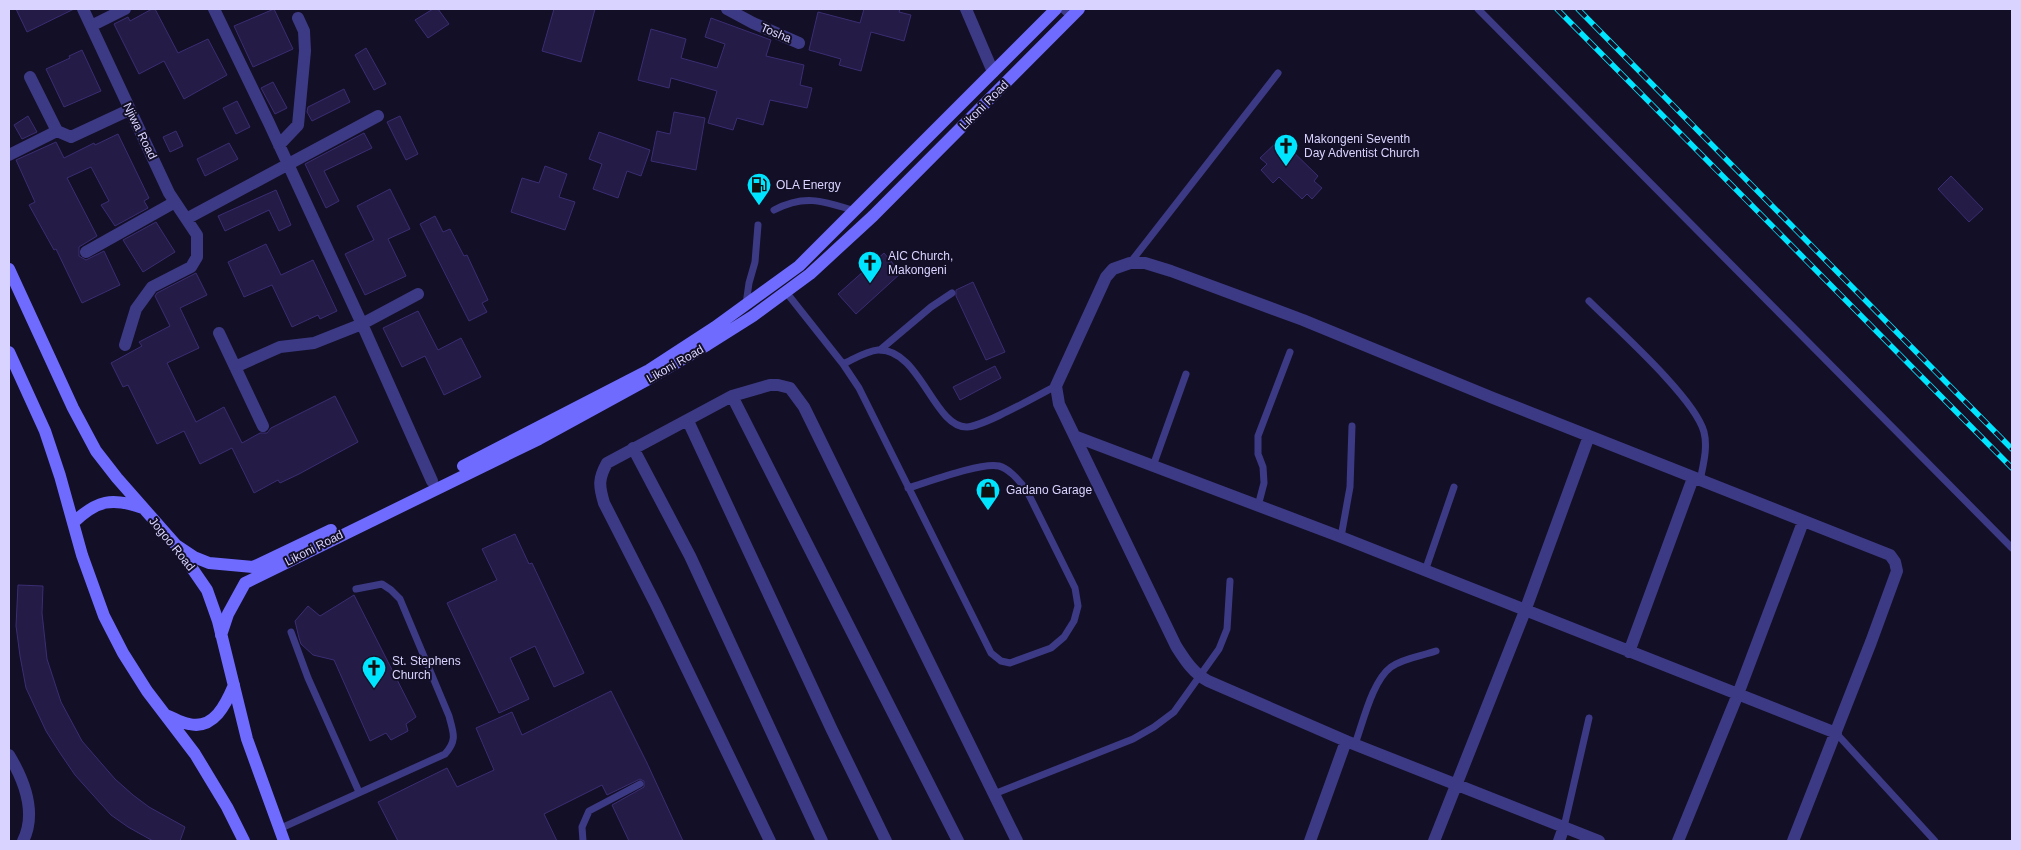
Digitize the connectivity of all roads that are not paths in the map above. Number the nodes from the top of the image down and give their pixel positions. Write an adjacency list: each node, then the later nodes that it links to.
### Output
1 (83, 9): 10 (street, Njiwa Road)
2 (125, 9): 10 (street)
3 (214, 9): 18 (street)
4 (727, 9): 11 (street, Tosha)
5 (966, 9): 12 (street)
6 (1056, 9): 12 (street, Likoni Road)
7 (1478, 9): 62 (lane)
8 (1071, 12): 29 (street, Likoni Road)
9 (298, 18): 18 (street)
10 (91, 26): 15 (street, Njiwa Road)
11 (799, 43)
12 (993, 72): 23 (street, Likoni Road)
13 (1278, 74): 27 (lane)
14 (30, 77): 17 (street)
15 (129, 110): 17 (street); 21 (street, Njiwa Road)
16 (378, 116): 20 (street)
17 (57, 131): 19 (street)
18 (279, 145): 20 (street)
19 (9, 155)
20 (288, 164): 24 (street); 34 (street)
21 (175, 202): 24 (street, Njiwa Road); 26 (street)
22 (774, 210): 23 (lane)
23 (854, 211): 33 (street, Likoni Road)
24 (188, 218): 36 (street, Njiwa Road)
25 (758, 225): 33 (lane)
26 (86, 252)
27 (1130, 263): 43 (street); 48 (street)
28 (9, 269): 57 (street, Jogoo Road)
29 (786, 292): 40 (lane); 68 (street, Likoni Road)
30 (952, 293): 37 (lane)
31 (418, 294): 34 (street)
32 (1589, 300): 52 (lane)
33 (746, 304): 53 (street, Likoni Road)
34 (362, 324): 41 (street); 53 (street)
35 (219, 333): 41 (street)
36 (125, 345)
37 (880, 350): 40 (lane); 43 (lane)
38 (9, 352): 59 (street)
39 (1290, 352): 56 (lane)
40 (843, 364): 55 (lane)
41 (235, 367): 46 (street)
42 (1186, 374): 51 (lane)
43 (1056, 386): 49 (street)
44 (732, 396): 45 (street); 82 (street); 92 (street)
45 (688, 421): 50 (street); 91 (street)
46 (263, 426)
47 (1352, 426): 60 (lane)
48 (1589, 436): 52 (street); 66 (street)
49 (1077, 437): 51 (street); 71 (street)
50 (633, 448): 89 (street); 90 (street)
51 (1153, 466): 56 (street)
52 (1696, 479): 58 (street); 70 (street)
53 (432, 481): 61 (street, Likoni Road)
54 (1454, 487): 63 (lane)
55 (908, 488): 55 (lane)
56 (1258, 506): 60 (street)
57 (143, 508): 59 (street); 61 (street, Jogoo Road)
58 (1804, 522): 73 (street); 76 (street)
59 (74, 523): 74 (street)
60 (1341, 537): 63 (street)
61 (176, 545): 68 (street, Jogoo Road)
62 (2012, 548)
63 (1425, 572): 66 (street)
64 (1230, 581): 71 (lane)
65 (356, 589): 81 (lane)
66 (1525, 611): 70 (street); 80 (street)
67 (291, 632): 81 (lane)
68 (222, 635): 72 (street, Jogoo Road)
69 (1436, 651): 77 (lane)
70 (1629, 652): 73 (street)
71 (1200, 677): 77 (street); 82 (lane)
72 (234, 685): 74 (street); 84 (street, Jogoo Road)
73 (1738, 694): 76 (street); 98 (street)
74 (165, 715): 86 (street)
75 (1589, 718): 83 (lane)
76 (1836, 733): 99 (street); 100 (lane)
77 (1351, 743): 80 (street); 94 (street)
78 (9, 755): 85 (street)
79 (640, 784): 88 (lane)
80 (1457, 785): 83 (street); 95 (street)
81 (360, 792): 84 (lane)
82 (994, 794): 93 (street)
83 (1564, 828): 96 (street); 97 (street)
84 (279, 829): 87 (street, Jogoo Road)
85 (23, 841)
86 (244, 841)
87 (284, 841)
88 (583, 841)
89 (770, 841)
90 (822, 841)
91 (886, 841)
92 (958, 841)
93 (1018, 841)
94 (1310, 841)
95 (1434, 841)
96 (1558, 841)
97 (1599, 841)
98 (1678, 841)
99 (1793, 841)
100 (1935, 841)

